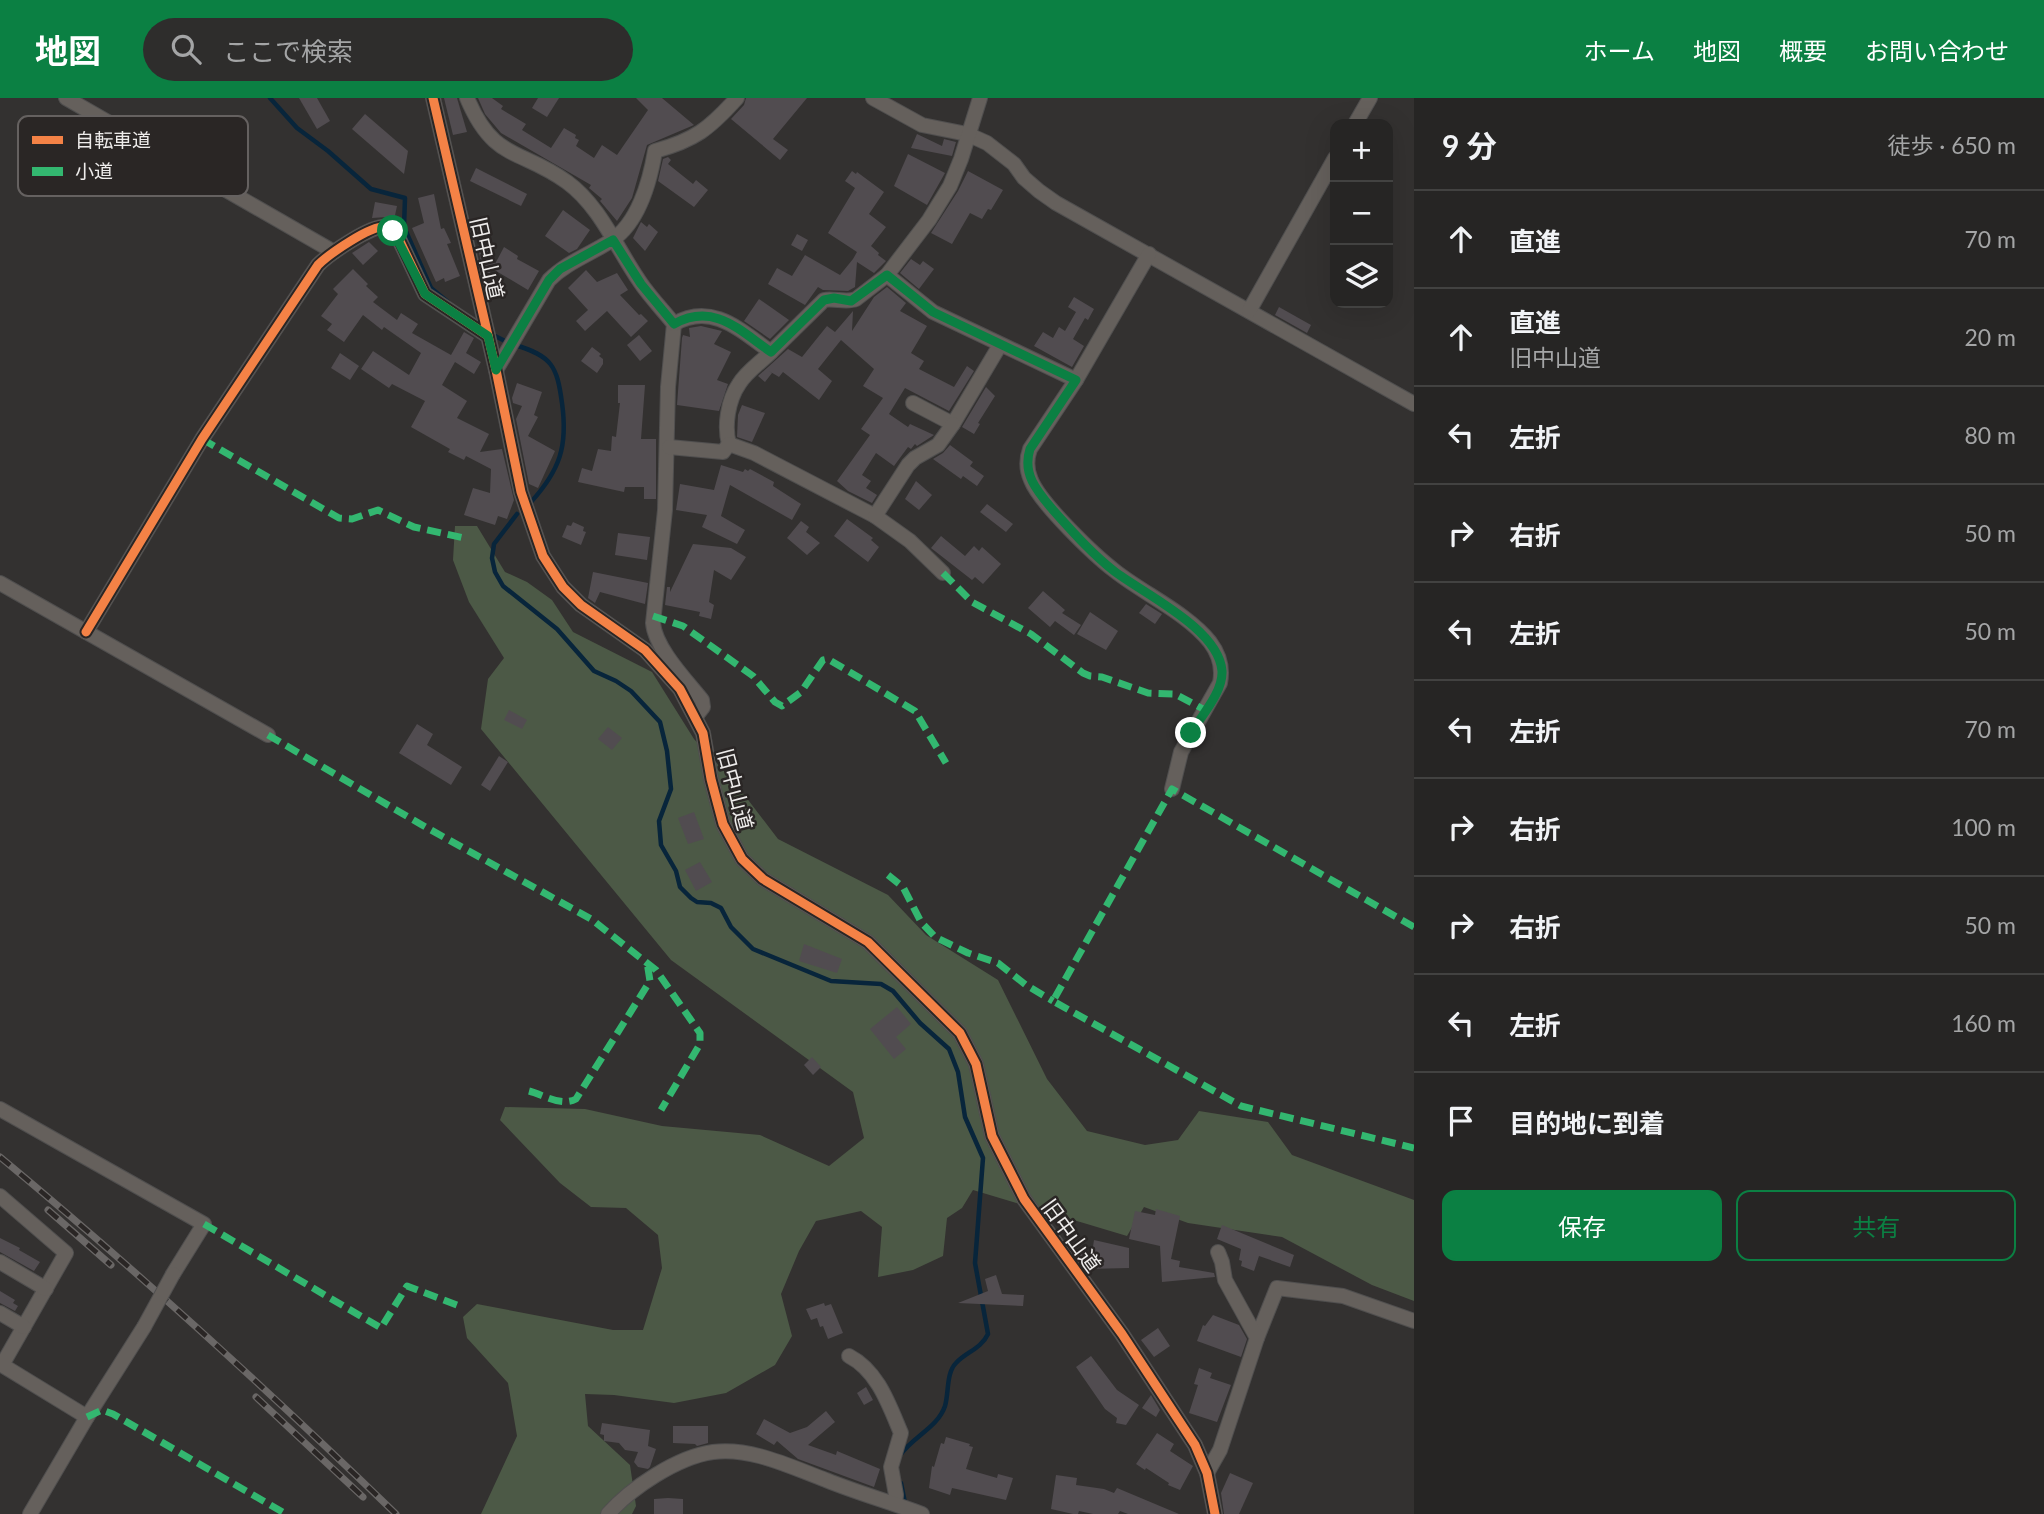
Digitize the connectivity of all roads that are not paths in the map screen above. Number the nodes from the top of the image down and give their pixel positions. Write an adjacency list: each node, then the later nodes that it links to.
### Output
1 (66, 98): 8 (street)
2 (433, 98): 19 (street, 旧中山道)
3 (467, 98): 13 (street)
4 (737, 98): 13 (street)
5 (873, 98): 10 (street)
6 (980, 98): 10 (street)
7 (1370, 98): 9 (street)
8 (97, 116)
9 (1358, 119)
10 (967, 134): 15 (street); 16 (street)
11 (1330, 167): 17 (street)
12 (237, 196): 14 (street)
13 (613, 240): 18 (street); 22 (street)
14 (334, 252): 19 (street); 32 (street)
15 (1149, 254): 17 (street); 23 (street)
16 (887, 275): 20 (street); 21 (street)
17 (1249, 310): 25 (street)
18 (674, 324): 21 (street); 28 (street)
19 (488, 336): 22 (street, 旧中山道)
20 (1000, 345): 23 (street); 26 (street)
21 (771, 352): 27 (street)
22 (496, 370): 33 (street, 旧中山道)
23 (1076, 380): 35 (street)
24 (913, 403): 26 (street)
25 (1414, 404)
26 (953, 424): 29 (street)
27 (729, 444): 28 (street); 29 (street)
28 (668, 447): 33 (street)
29 (875, 516): 30 (street)
30 (943, 573)
31 (0, 583): 32 (street)
32 (86, 632): 34 (street)
33 (695, 716): 47 (street, 旧中山道)
34 (268, 735)
35 (1172, 789)
36 (0, 1110): 46 (street, bridge)
37 (0, 1196): 40 (street)
38 (1218, 1252): 44 (street)
39 (0, 1262): 40 (street)
40 (46, 1289): 43 (street)
41 (0, 1313): 43 (street)
42 (1414, 1321): 44 (street)
43 (24, 1327): 46 (street)
44 (1257, 1338): 47 (street)
45 (849, 1356): 48 (street)
46 (87, 1417): 49 (street)
47 (1207, 1473): 52 (street, 旧中山道)
48 (895, 1504): 50 (street); 51 (street)
49 (30, 1514)
50 (608, 1514)
51 (922, 1514)
52 (1215, 1514)

